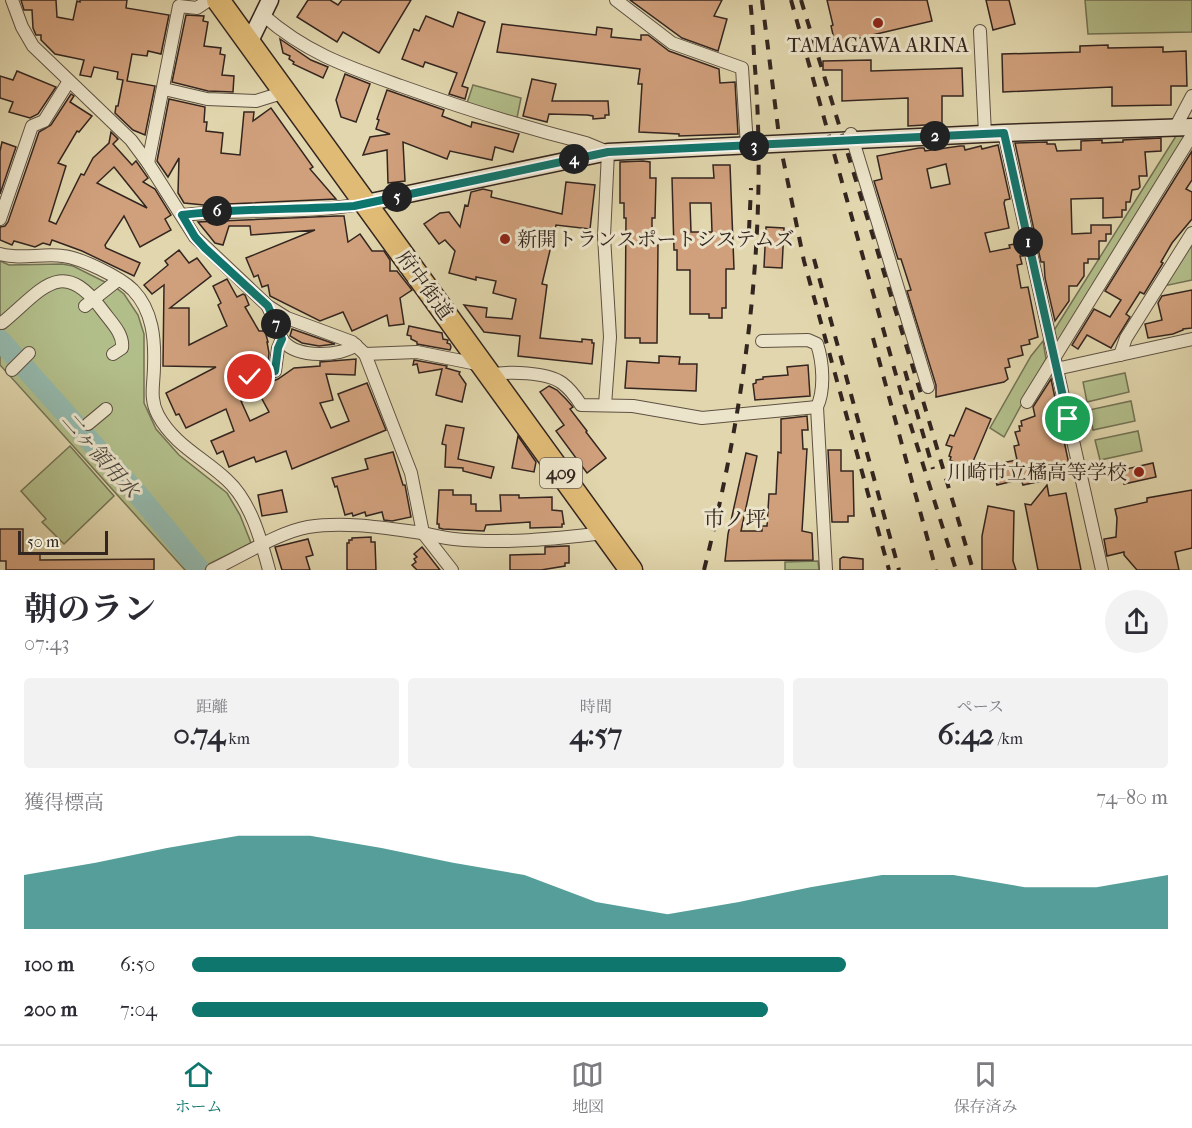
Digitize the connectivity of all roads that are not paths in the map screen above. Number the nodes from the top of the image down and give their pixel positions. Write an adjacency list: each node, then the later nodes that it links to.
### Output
1 (12, 0): 8 (street)
2 (209, 0): 9 (street)
3 (218, 0): 7 (highway, 府中街道 / 409)
4 (616, 0): 18 (street)
5 (266, 8): 7 (street); 19 (street)
6 (980, 31): 15 (street)
7 (249, 43): 10 (highway, 府中街道 / 409)
8 (69, 81): 20 (street); 23 (street)
9 (164, 89): 10 (street); 20 (street)
10 (285, 92): 21 (highway, 府中街道 / 409)
11 (1192, 96): 12 (street)
12 (1175, 128): 13 (street); 14 (street)
13 (1192, 128)
14 (1004, 133): 15 (street); 37 (street)
15 (985, 134): 17 (street)
16 (1192, 135): 37 (street)
17 (851, 136): 18 (street); 41 (street)
18 (747, 146): 19 (street)
19 (608, 152): 21 (street); 43 (street)
20 (148, 163): 22 (street)
21 (366, 204): 22 (street); 39 (highway, 府中街道 / 409)
22 (182, 215): 28 (street)
23 (0, 219)
24 (1192, 233): 36 (street)
25 (0, 254): 26 (street)
26 (118, 280): 27 (street); 49 (street)
27 (90, 303): 29 (street); 35 (street)
28 (268, 306): 30 (street); 33 (street)
29 (2, 323)
30 (282, 339): 33 (street); 40 (street)
31 (1192, 339): 36 (street)
32 (762, 341): 44 (street)
33 (361, 349): 39 (street); 47 (street)
34 (29, 353): 38 (street)
35 (113, 354)
36 (1120, 355): 37 (street)
37 (1056, 364): 42 (street); 55 (street)
38 (12, 370)
39 (487, 370): 43 (street); 48 (highway, 府中街道 / 409)
40 (250, 377)
41 (928, 387)
42 (1027, 402)
43 (605, 405): 44 (street)
44 (817, 407): 54 (street)
45 (106, 409): 46 (street)
46 (88, 424)
47 (423, 533): 48 (street); 49 (street); 52 (street)
48 (604, 533): 53 (highway, 府中街道 / 409)
49 (261, 546): 50 (street); 51 (street)
50 (212, 570)
51 (269, 570)
52 (452, 570)
53 (631, 570)
54 (826, 570)
55 (1102, 570)

